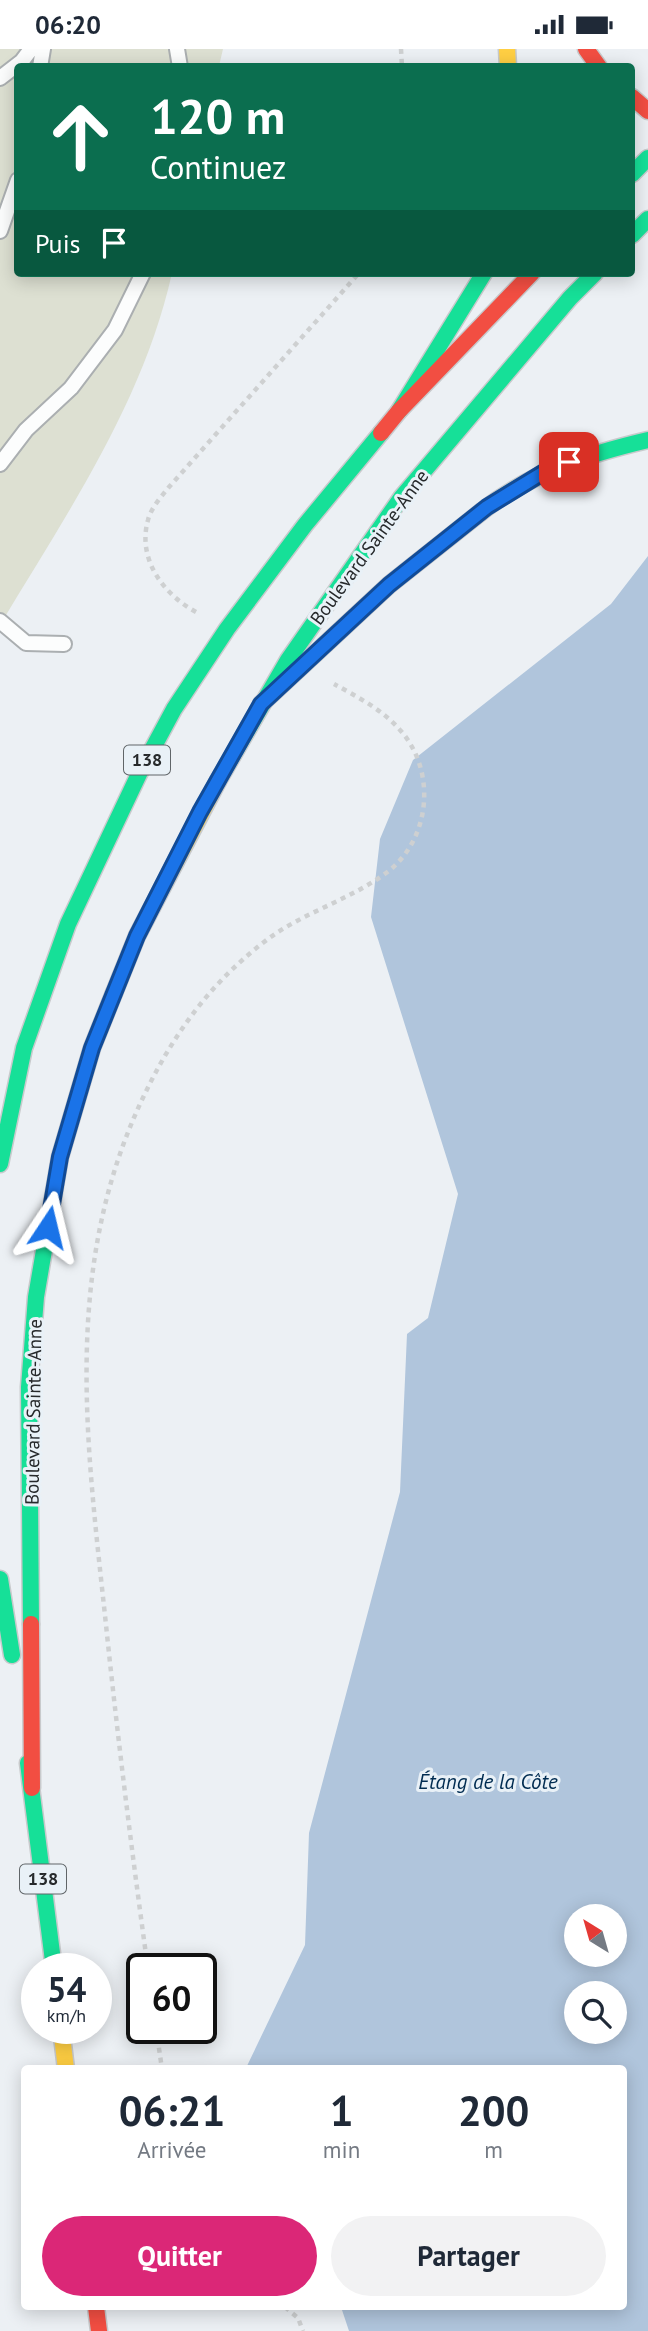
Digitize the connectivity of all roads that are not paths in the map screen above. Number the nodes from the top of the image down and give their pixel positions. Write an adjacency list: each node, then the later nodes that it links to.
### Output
1 (31, 49): 2 (lane)
2 (19, 63)
3 (14, 67): 4 (lane)
4 (0, 78)
5 (648, 158): 6 (main road)
6 (635, 171)
7 (14, 191): 9 (lane)
8 (648, 219): 10 (main road)
9 (0, 231)
10 (635, 232)
11 (141, 277): 17 (lane)
12 (482, 277): 15 (main road)
13 (528, 277): 15 (main road)
14 (591, 277): 20 (main road, Boulevard Sainte-Anne / 138)
15 (399, 411): 21 (main road, 138)
16 (648, 440): 20 (main road)
17 (0, 464)
18 (0, 621): 19 (lane)
19 (64, 644)
20 (261, 704): 23 (main road, Boulevard Sainte-Anne / 138)
21 (0, 1164)
22 (0, 1579): 23 (main road, Boulevard Sainte-Anne / 138)
23 (32, 1788): 24 (main road, Boulevard Sainte-Anne / 138)
24 (52, 1953)
25 (63, 2044): 26 (main road)
26 (66, 2065)
27 (96, 2310): 28 (main road)
28 (99, 2331)

